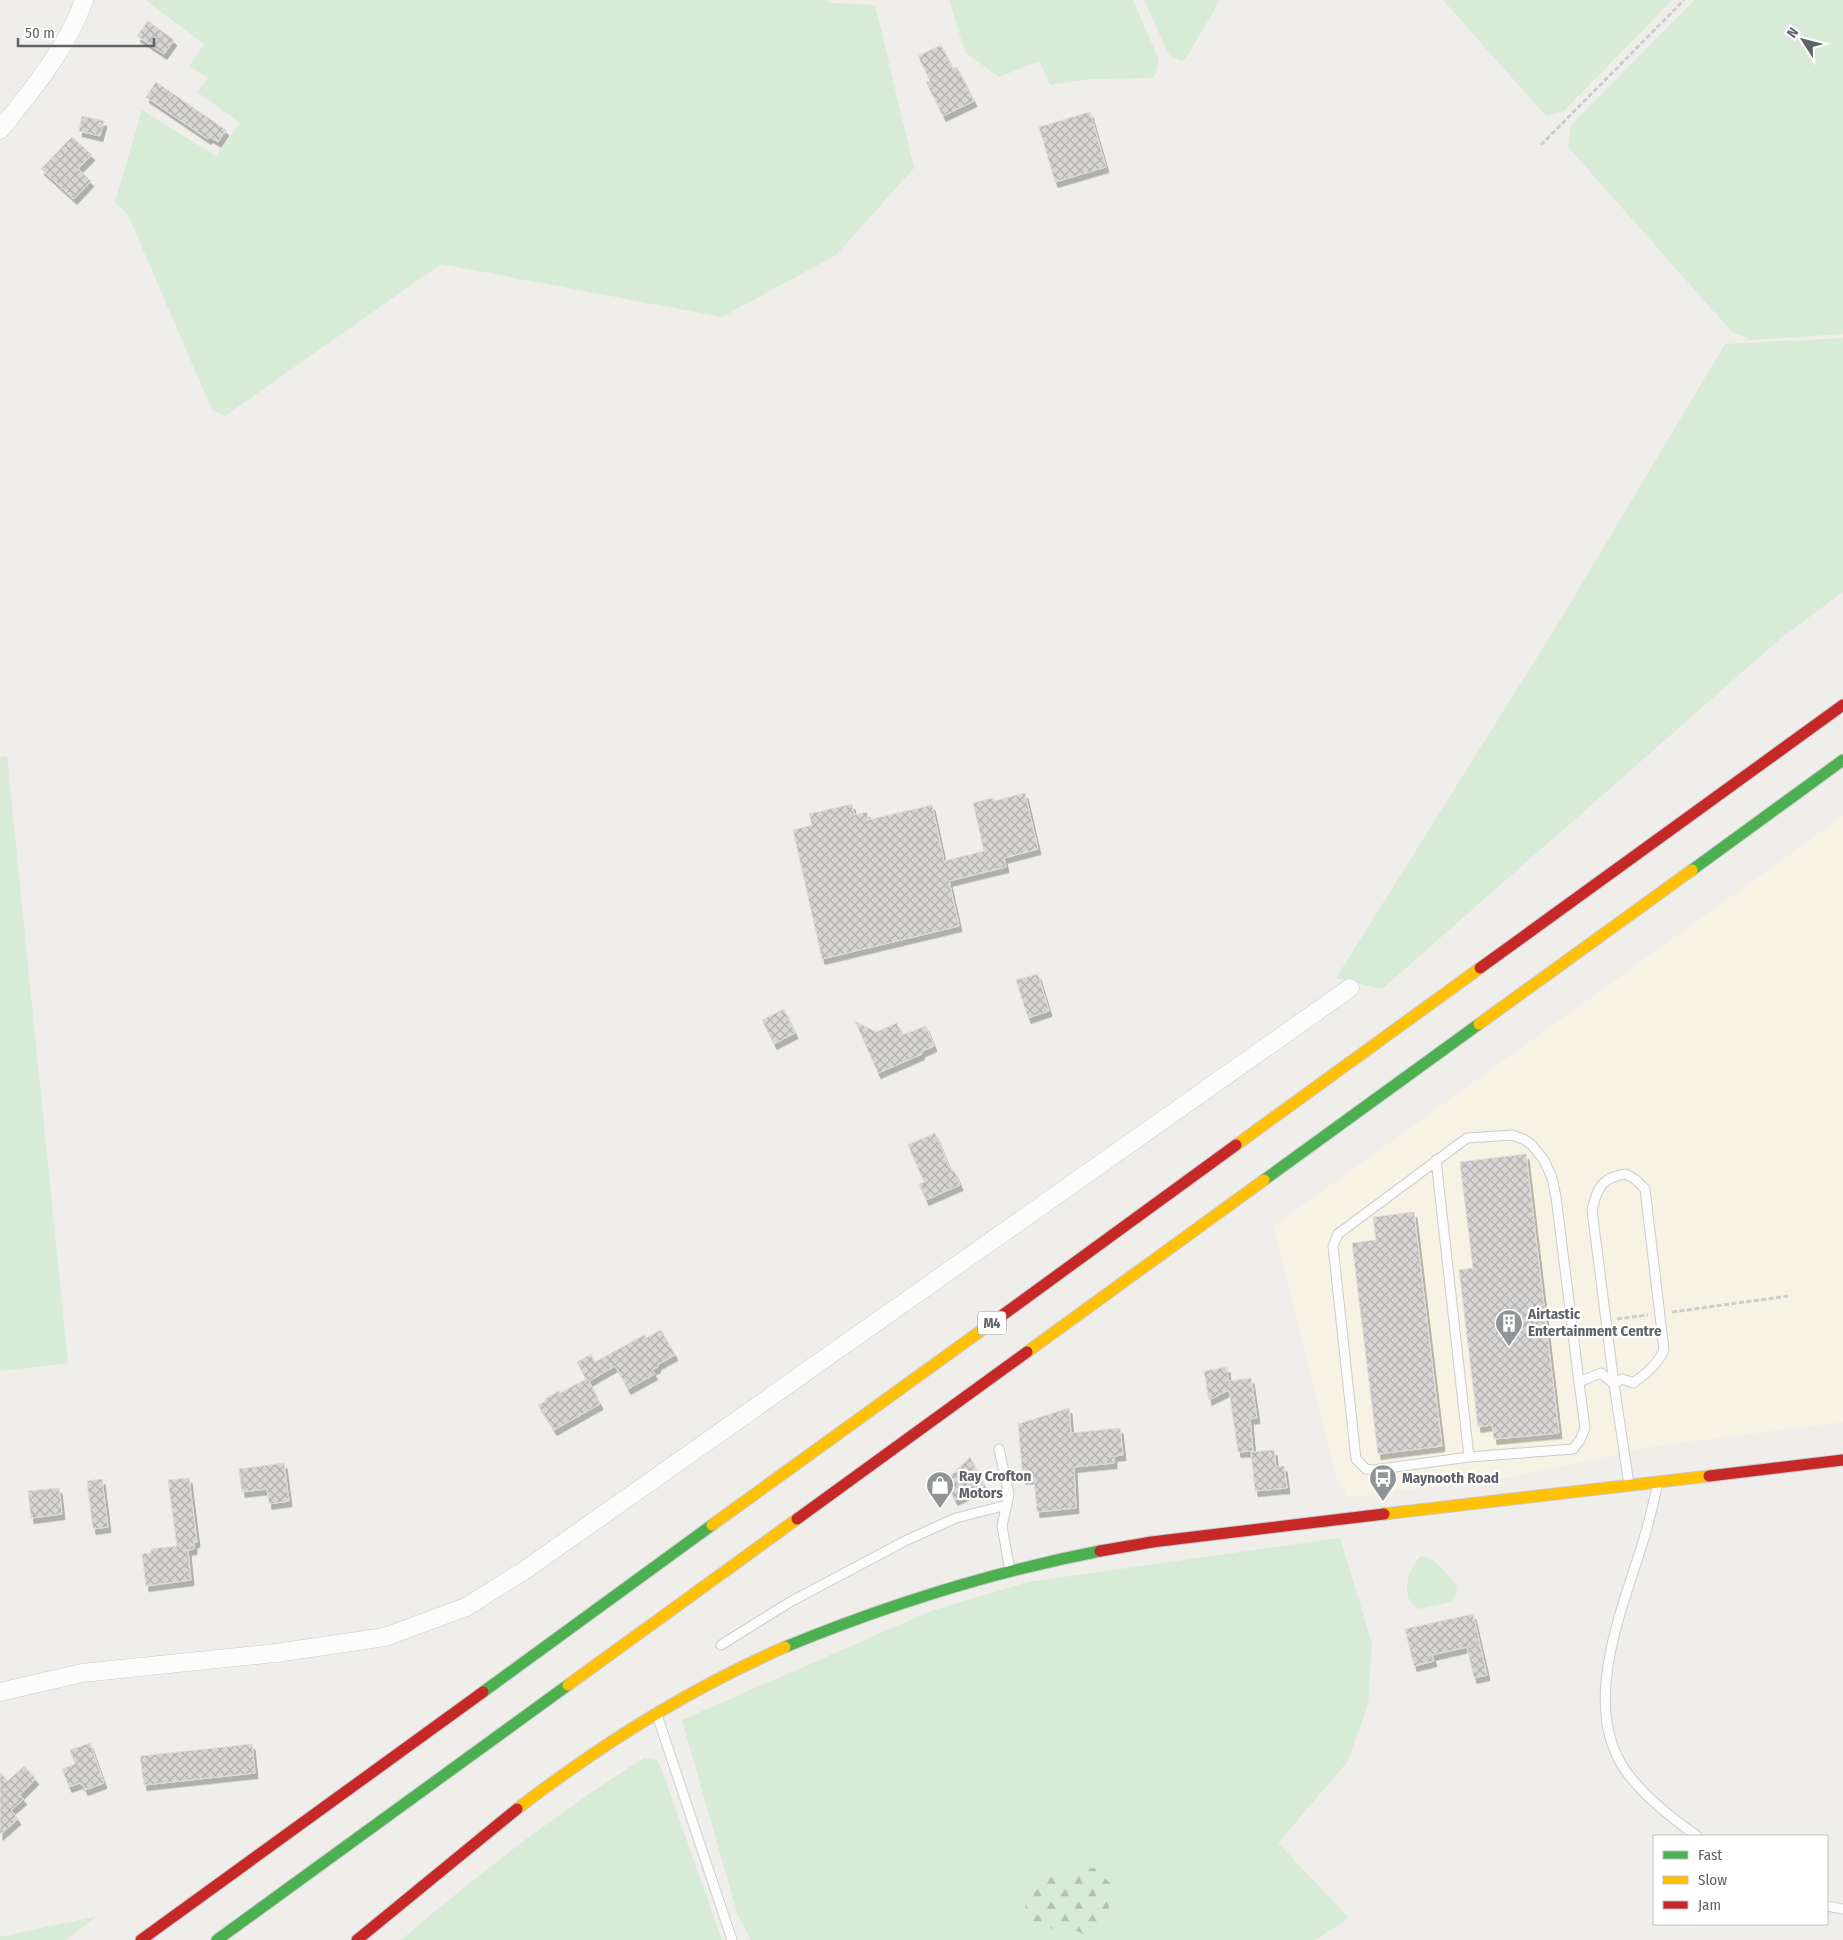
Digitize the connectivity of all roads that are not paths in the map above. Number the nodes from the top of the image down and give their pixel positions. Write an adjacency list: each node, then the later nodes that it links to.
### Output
1 (84, 0): 2 (street)
2 (0, 130)
3 (1843, 705): 22 (main road, M4)
4 (1843, 760): 23 (main road)
5 (1350, 988): 17 (street)
6 (1436, 1160): 7 (lane); 10 (lane); 10 (lane)
7 (1579, 1382): 8 (lane); 10 (lane)
8 (1614, 1384): 8 (lane); 13 (lane)
9 (998, 1449): 14 (lane)
10 (1469, 1457)
11 (1843, 1460): 12 (main road)
12 (1658, 1483): 13 (main road); 19 (lane)
13 (1629, 1485): 15 (main road)
14 (1007, 1505): 15 (lane); 16 (lane)
15 (1010, 1572): 18 (main road)
16 (721, 1645)
17 (0, 1692)
18 (657, 1713): 24 (main road); 25 (lane)
19 (1696, 1835)
20 (1828, 1906): 21 (lane)
21 (1843, 1909)
22 (141, 1940)
23 (217, 1940)
24 (357, 1940)
25 (732, 1940)

